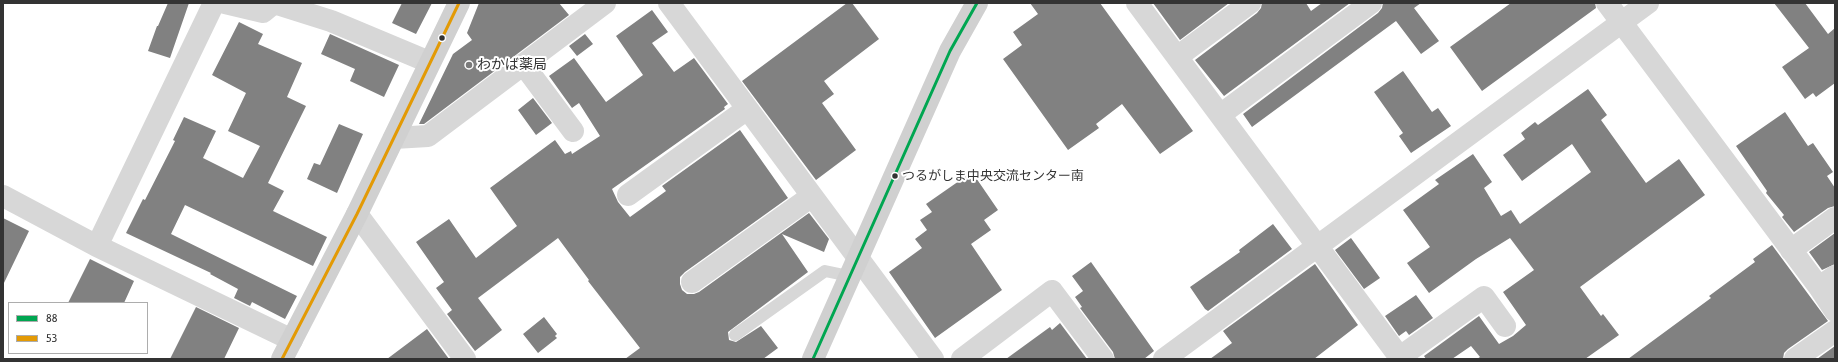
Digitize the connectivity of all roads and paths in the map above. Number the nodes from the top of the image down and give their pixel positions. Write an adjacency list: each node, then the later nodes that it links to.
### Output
1 (214, 3): 26 (street)
2 (225, 3): 12 (street)
3 (459, 3): 15 (street)
4 (605, 3): 16 (street)
5 (669, 3): 17 (street)
6 (977, 3): 29 (street)
7 (1137, 3): 14 (street)
8 (1250, 3): 14 (street)
9 (1371, 3): 18 (street)
10 (1607, 3): 13 (street)
11 (1648, 3): 13 (street)
12 (334, 12): 15 (street)
13 (1622, 22): 27 (street); 28 (street)
14 (1177, 57): 18 (street)
15 (429, 62): 20 (street)
16 (523, 64): 19 (street); 20 (street)
17 (747, 109): 21 (street); 23 (street)
18 (1220, 115): 27 (street)
19 (573, 131)
20 (394, 138): 24 (street)
21 (628, 195)
22 (3, 196): 26 (street)
23 (812, 196): 29 (street); 31 (street)
24 (357, 214): 36 (street); 38 (street)
25 (1835, 218): 28 (street)
26 (97, 246): 36 (street)
27 (1317, 246): 37 (street); 43 (street)
28 (1791, 250): 30 (street)
29 (854, 267): 35 (lane); 39 (street); 40 (street)
30 (1827, 281): 32 (street)
31 (692, 282)
32 (1835, 311)
33 (1505, 326): 37 (street)
34 (1835, 331): 44 (street)
35 (735, 335)
36 (287, 350)
37 (1400, 358)
38 (465, 359)
39 (813, 359)
40 (933, 359)
41 (962, 359): 42 (street)
42 (1103, 359)
43 (1164, 359)
44 (1795, 359)

